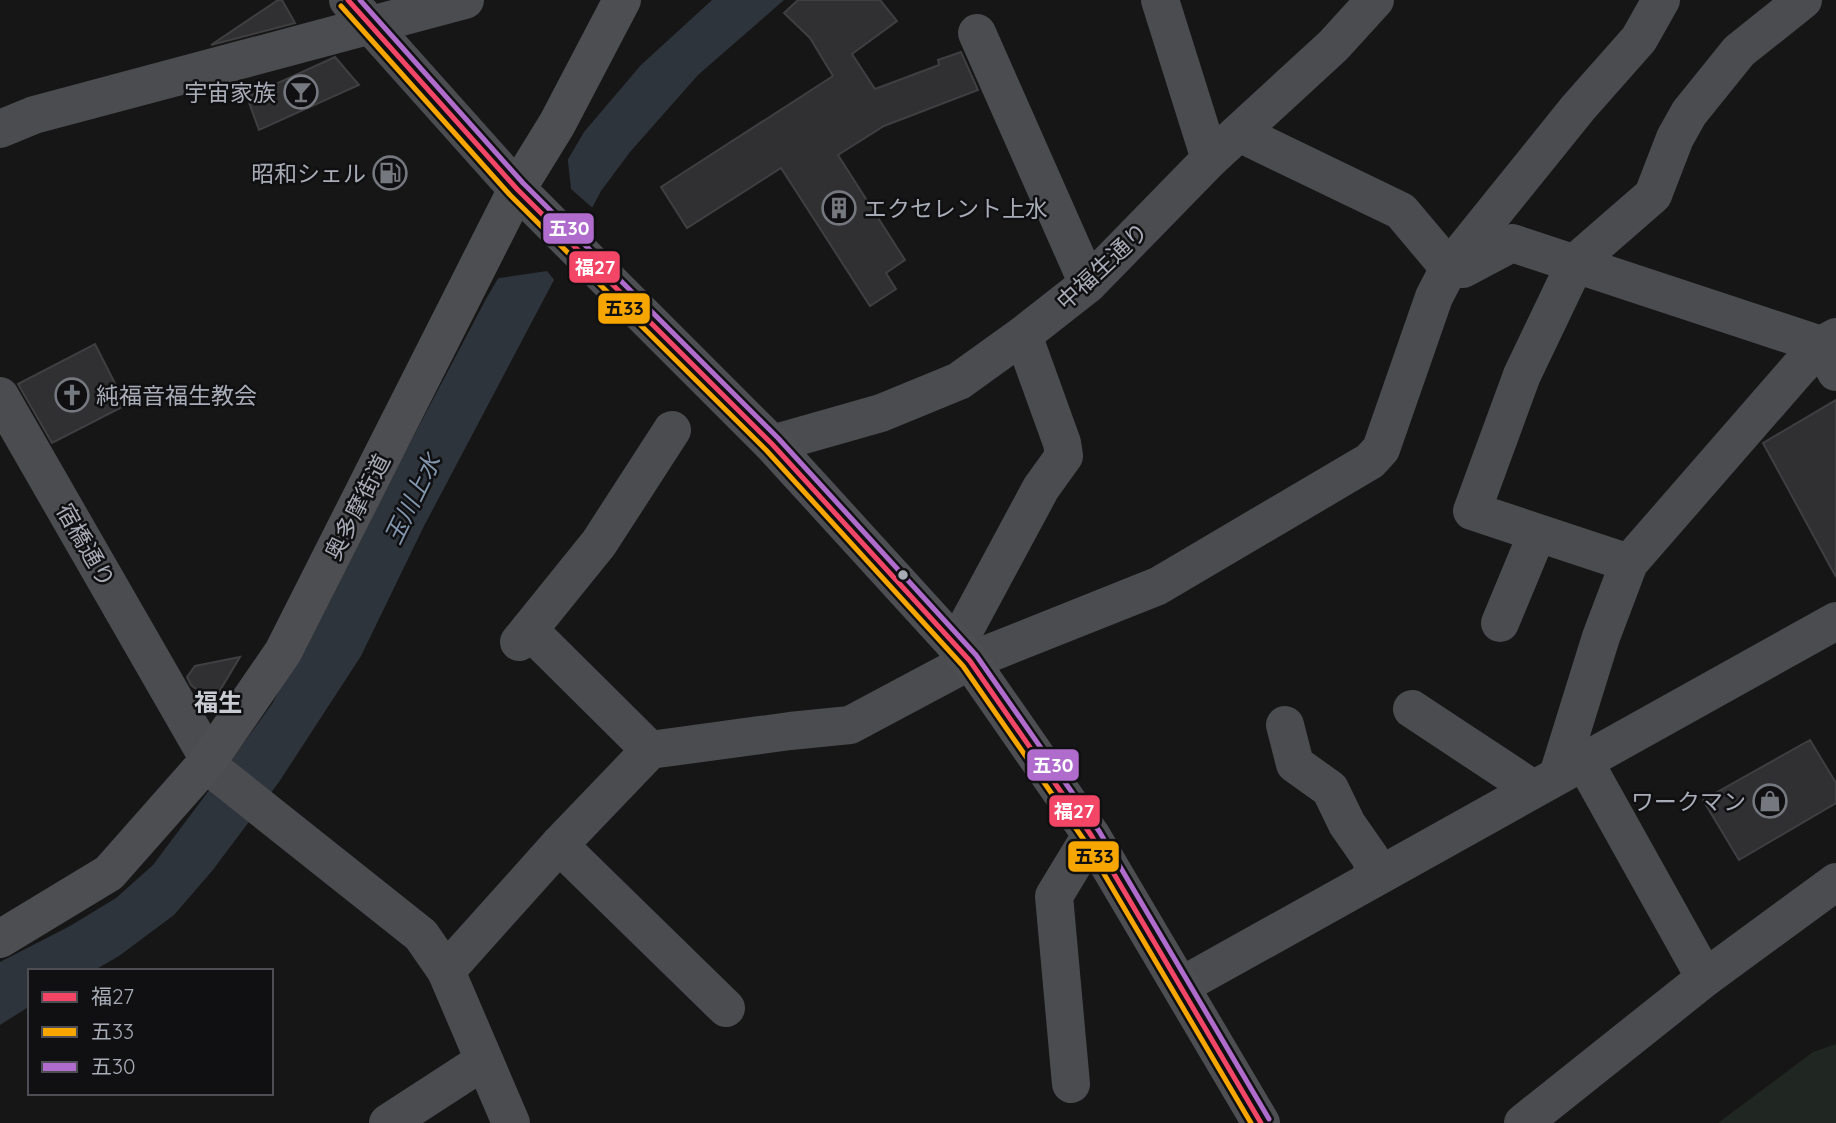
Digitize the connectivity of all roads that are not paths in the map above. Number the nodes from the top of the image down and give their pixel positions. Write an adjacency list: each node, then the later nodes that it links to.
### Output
1 (465, 0): 7 (street)
2 (622, 0): 12 (main road, 奥多摩街道)
3 (1160, 0): 11 (street)
4 (1375, 0): 10 (street, 中福生通り)
5 (1661, 0): 14 (street)
6 (1803, 0): 13 (street)
7 (359, 12): 9 (street); 12 (street)
8 (977, 33): 15 (street)
9 (0, 129)
10 (1239, 133): 11 (street, 中福生通り); 14 (street)
11 (1210, 159): 15 (street, 中福生通り)
12 (522, 194): 20 (main road); 29 (main road, 奥多摩街道)
13 (1576, 262): 14 (street); 17 (street); 21 (street)
14 (1448, 268): 25 (street)
15 (1088, 284): 16 (street, 中福生通り)
16 (1023, 335): 20 (street, 中福生通り); 25 (street)
17 (1831, 351): 22 (street)
18 (0, 396): 29 (street, 宿橋通り)
19 (672, 430): 28 (street)
20 (772, 444): 25 (main road)
21 (1537, 534): 22 (street); 24 (street)
22 (1629, 563): 30 (street)
23 (1836, 621): 30 (street)
24 (1500, 623)
25 (963, 654): 28 (street); 31 (main road)
26 (1412, 709): 30 (street)
27 (1285, 725): 33 (street)
28 (650, 750): 32 (street)
29 (212, 767): 35 (main road, 奥多摩街道); 36 (street)
30 (1559, 775): 33 (street); 37 (street)
31 (1091, 835): 38 (main road); 41 (street)
32 (559, 845): 36 (street); 39 (street)
33 (1376, 876): 38 (street)
34 (1836, 882): 37 (street)
35 (2, 935)
36 (446, 971): 40 (street)
37 (1705, 978): 45 (street)
38 (1181, 986): 44 (main road)
39 (726, 1008)
40 (482, 1062): 42 (street); 43 (street)
41 (1071, 1084)
42 (387, 1123)
43 (511, 1123)
44 (1261, 1123)
45 (1523, 1123)

